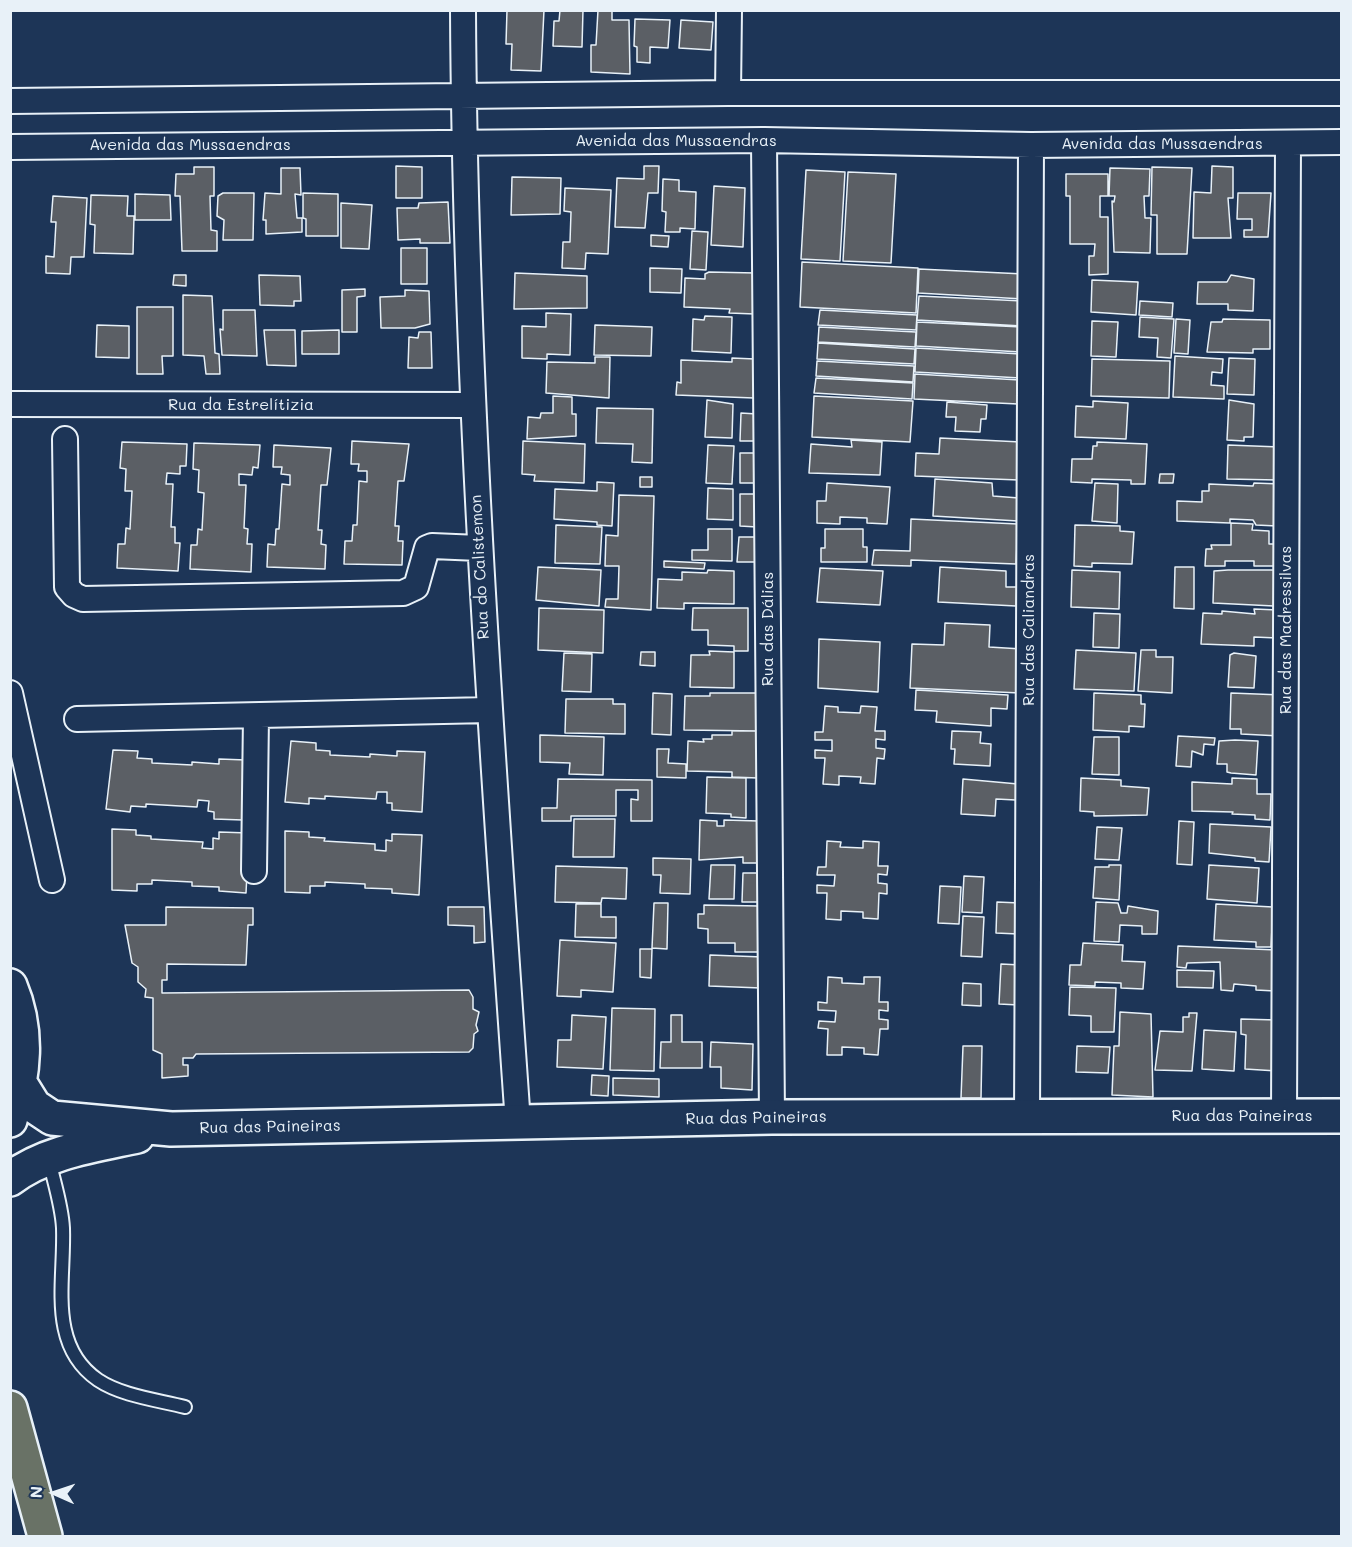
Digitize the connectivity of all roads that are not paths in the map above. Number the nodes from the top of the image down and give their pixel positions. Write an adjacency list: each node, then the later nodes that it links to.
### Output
1 (463, 10): 5 (street, Rua do Calistemon)
2 (729, 10): 3 (street)
3 (728, 93): 4 (street); 5 (street)
4 (1341, 93)
5 (464, 97): 6 (street); 9 (street, Rua do Calistemon)
6 (10, 101)
7 (764, 140): 9 (street, Avenida das Mussaendras); 11 (street, Avenida das Mussaendras); 28 (street, Rua das Dálias)
8 (1341, 142): 10 (street, Avenida das Mussaendras)
9 (465, 143): 12 (street, Avenida das Mussaendras); 14 (street, Rua do Calistemon)
10 (1288, 143): 11 (street, Avenida das Mussaendras); 26 (street, Rua das Madressilvas)
11 (1030, 145): 25 (street, Rua das Caliandras)
12 (10, 147)
13 (10, 404): 14 (street, Rua da Estrelítizia)
14 (471, 405): 16 (street, Rua do Calistemon)
15 (65, 439): 16 (street)
16 (479, 548): 18 (street, Rua do Calistemon)
17 (10, 693): 22 (street)
18 (489, 710): 19 (street); 30 (street, Rua do Calistemon)
19 (256, 716): 20 (street); 21 (street)
20 (77, 719)
21 (254, 871)
22 (52, 880)
23 (10, 986): 24 (street)
24 (21, 1085): 29 (street); 31 (street, Rua das Paineiras)
25 (1027, 1116): 26 (street, Rua das Paineiras); 28 (street, Rua das Paineiras)
26 (1284, 1116): 27 (street, Rua das Paineiras)
27 (1341, 1116)
28 (772, 1117): 30 (street, Rua das Paineiras)
29 (10, 1120)
30 (518, 1123): 31 (street, Rua das Paineiras)
31 (171, 1129): 32 (street, Rua das Paineiras)
32 (49, 1159): 33 (street, Rua das Paineiras); 34 (lane)
33 (10, 1179)
34 (185, 1407)
35 (10, 1408): 36 (main road)
36 (45, 1536)

